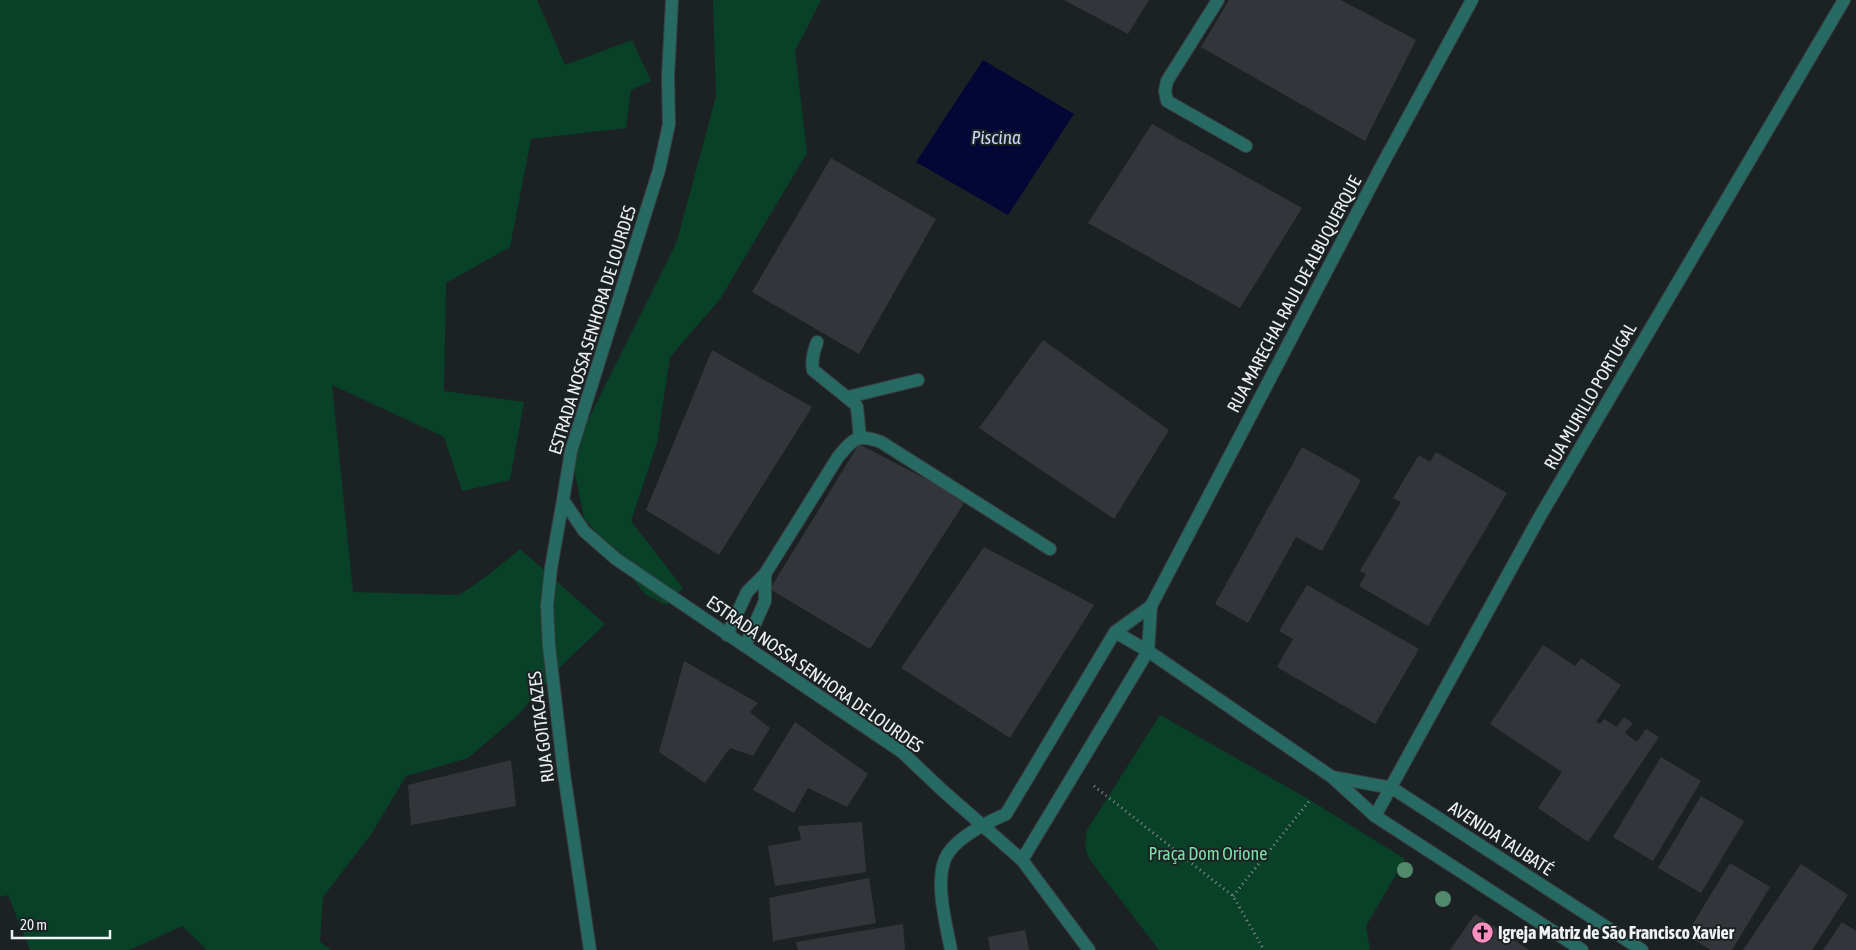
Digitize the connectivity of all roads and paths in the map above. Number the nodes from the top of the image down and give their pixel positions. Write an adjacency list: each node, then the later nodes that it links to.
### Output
1 (672, 0): 10 (street, ESTRADA NOSSA SENHORA DE LOURDES)
2 (1218, 0): 5 (street)
3 (1472, 0): 13 (street, RUA MARECHAL RAUL DE ALBUQUERQUE)
4 (1844, 0): 20 (street, RUA MURILLO PORTUGAL)
5 (1246, 146)
6 (817, 342): 8 (street)
7 (918, 380): 8 (street)
8 (848, 397): 9 (street)
9 (860, 438): 11 (street); 12 (street)
10 (563, 500): 15 (street, ESTRADA NOSSA SENHORA DE LOURDES); 26 (street, RUA GOITACAZES)
11 (1050, 549)
12 (765, 574): 15 (street); 16 (street)
13 (1151, 606): 14 (street, RUA MARECHAL RAUL DE ALBUQUERQUE); 17 (street, RUA MARECHAL RAUL DE ALBUQUERQUE)
14 (1116, 632): 17 (street, AVENIDA TAUBATÉ); 23 (street, RUA MARECHAL RAUL DE ALBUQUERQUE)
15 (727, 635): 16 (street, ESTRADA NOSSA SENHORA DE LOURDES)
16 (745, 646): 23 (street, ESTRADA NOSSA SENHORA DE LOURDES)
17 (1148, 651): 18 (street, RUA MARECHAL RAUL DE ALBUQUERQUE); 19 (street, AVENIDA TAUBATÉ)
18 (1075, 770): 24 (street, RUA MARECHAL RAUL DE ALBUQUERQUE); 25 (path)
19 (1332, 777): 20 (street, AVENIDA TAUBATÉ); 22 (street, AVENIDA TAUBATÉ)
20 (1392, 788): 22 (street, RUA MURILLO PORTUGAL); 31 (street, AVENIDA TAUBATÉ)
21 (1310, 800): 25 (path)
22 (1375, 816): 30 (street, AVENIDA TAUBATÉ)
23 (982, 825): 24 (street, ESTRADA NOSSA SENHORA DE LOURDES); 27 (street, RUA MARECHAL RAUL DE ALBUQUERQUE)
24 (1022, 860): 28 (street, ESTRADA NOSSA SENHORA DE LOURDES)
25 (1232, 896): 29 (path)
26 (590, 950)
27 (951, 950)
28 (1089, 950)
29 (1264, 950)
30 (1582, 950)
31 (1642, 950)

